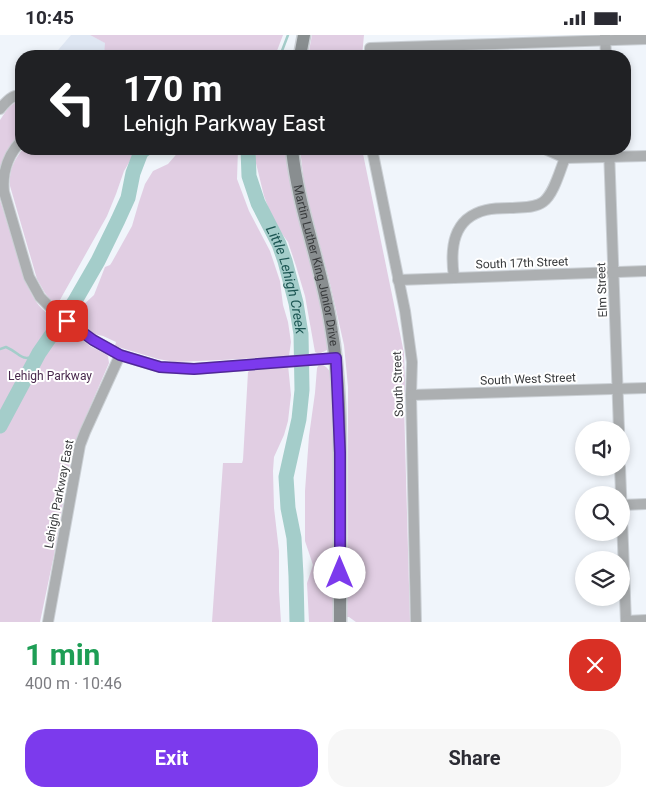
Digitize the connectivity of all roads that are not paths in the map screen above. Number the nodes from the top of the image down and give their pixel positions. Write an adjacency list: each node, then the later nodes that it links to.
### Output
1 (304, 35): 4 (main road)
2 (605, 38): 3 (street); 5 (street)
3 (646, 39)
4 (301, 50)
5 (404, 50)
6 (15, 96): 7 (street)
7 (0, 109)
8 (15, 149): 21 (street)
9 (631, 154): 15 (street)
10 (292, 155): 22 (main road, Martin Luther King Junior Drive)
11 (373, 155): 20 (street, South Street)
12 (558, 155): 16 (street)
13 (591, 155): 16 (street)
14 (609, 155): 18 (street, Elm Street)
15 (646, 155)
16 (565, 158): 19 (street)
17 (646, 271): 18 (street, South 17th Street)
18 (614, 272): 19 (street, South 17th Street); 24 (street, Elm Street)
19 (454, 278): 20 (street, South 17th Street)
20 (398, 279): 25 (street, South Street)
21 (120, 355): 22 (street); 32 (street, Lehigh Parkway East)
22 (336, 358): 33 (main road, Martin Luther King Junior Drive)
23 (646, 388): 24 (street, South West Street)
24 (618, 389): 25 (street, South West Street); 26 (street, Elm Street)
25 (411, 395): 34 (street, South Street)
26 (619, 421)
27 (646, 504): 28 (street)
28 (630, 505)
29 (623, 541): 31 (street)
30 (646, 620): 31 (street)
31 (626, 621)
32 (48, 622)
33 (340, 622)
34 (416, 622)

